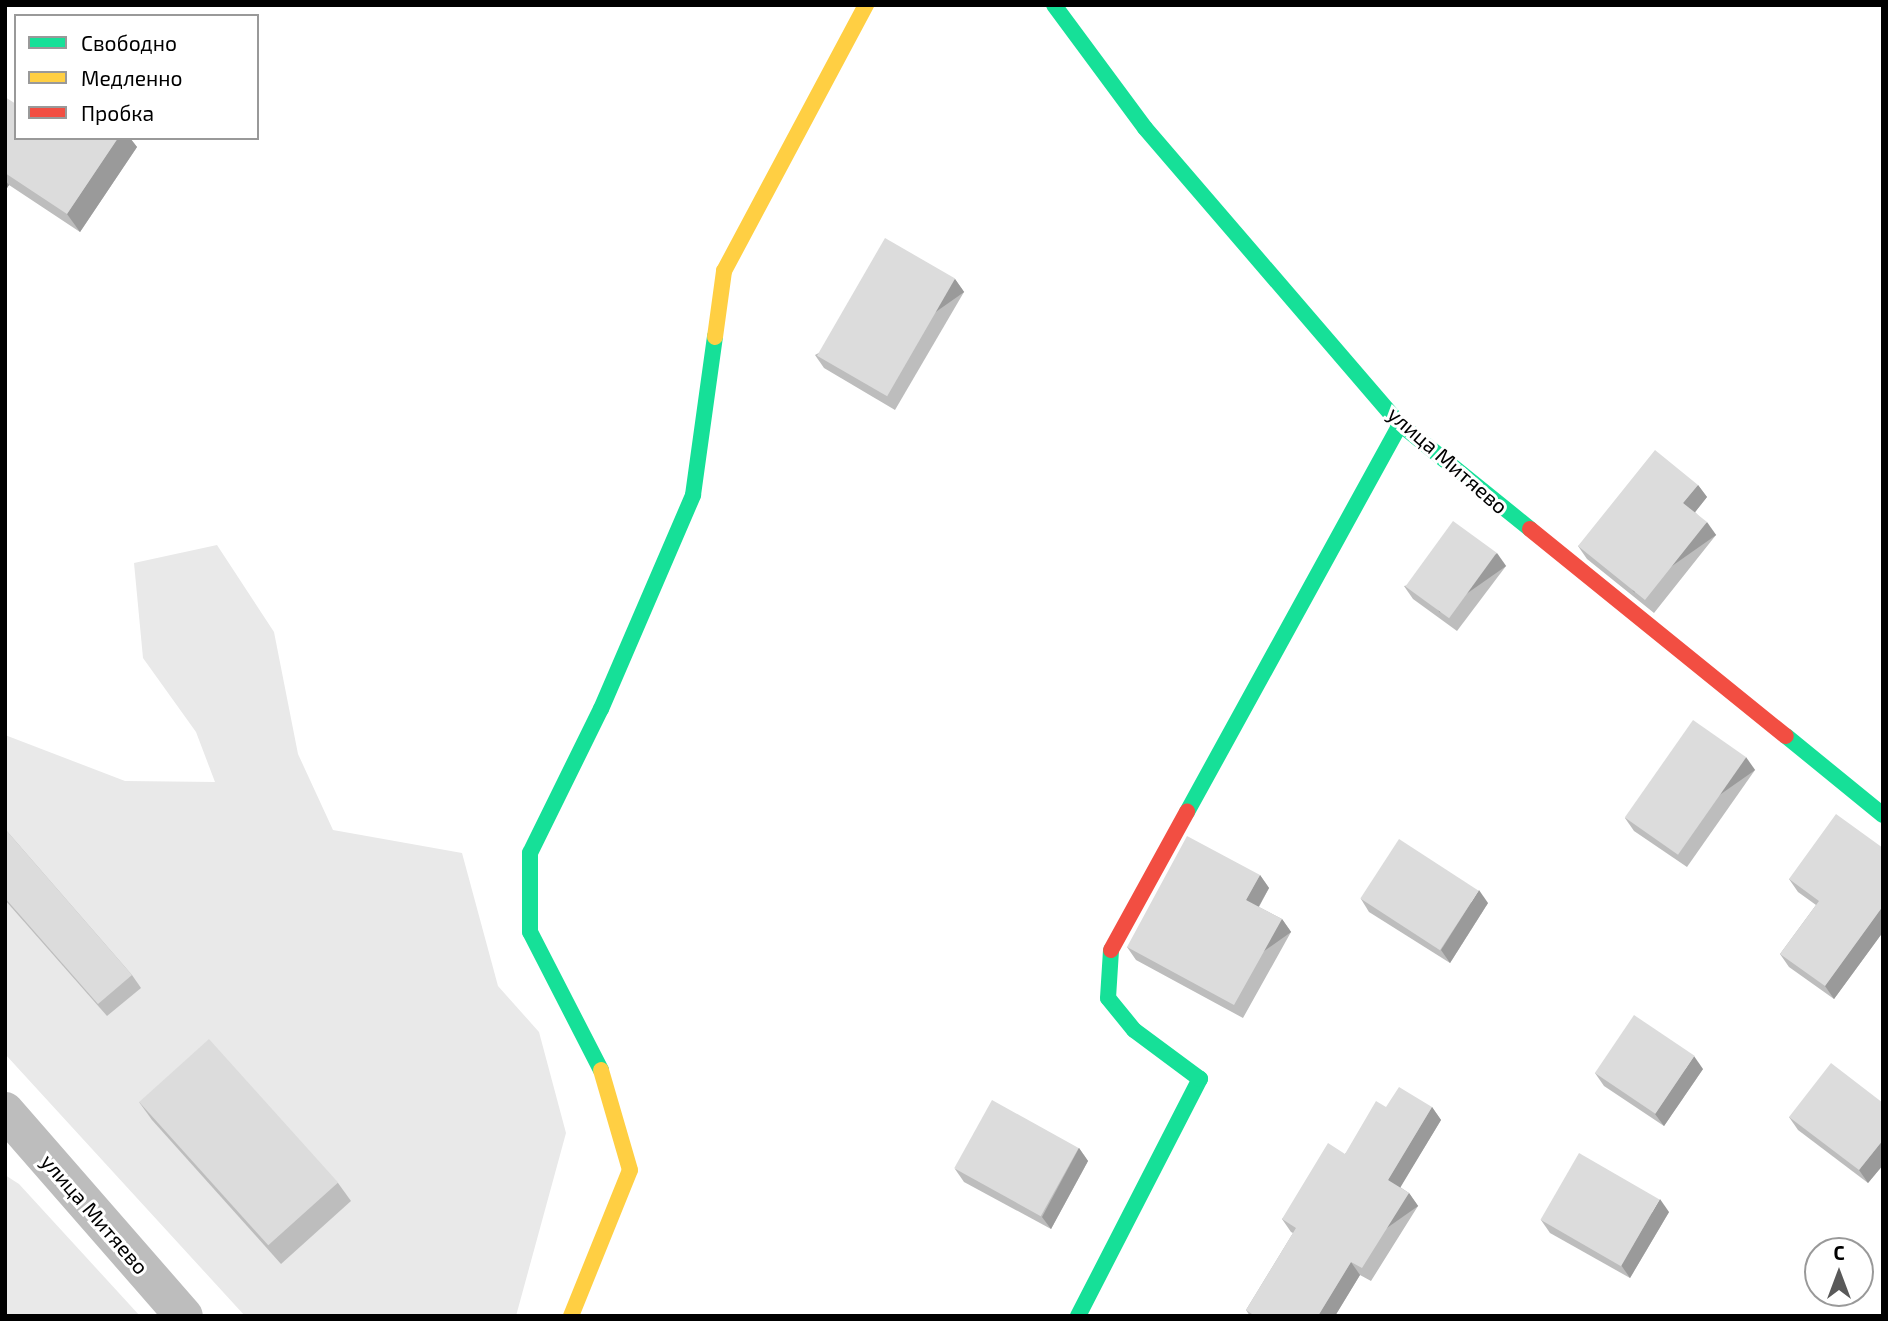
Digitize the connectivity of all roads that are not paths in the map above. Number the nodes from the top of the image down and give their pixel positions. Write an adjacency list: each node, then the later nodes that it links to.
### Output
1 (866, 5): 7 (street)
2 (1054, 5): 3 (street, улица Митяево)
3 (1400, 424): 4 (street, улица Митяево); 8 (street)
4 (1883, 815)
5 (5, 1111): 6 (street, улица Митяево)
6 (184, 1316)
7 (571, 1316)
8 (1077, 1316)

